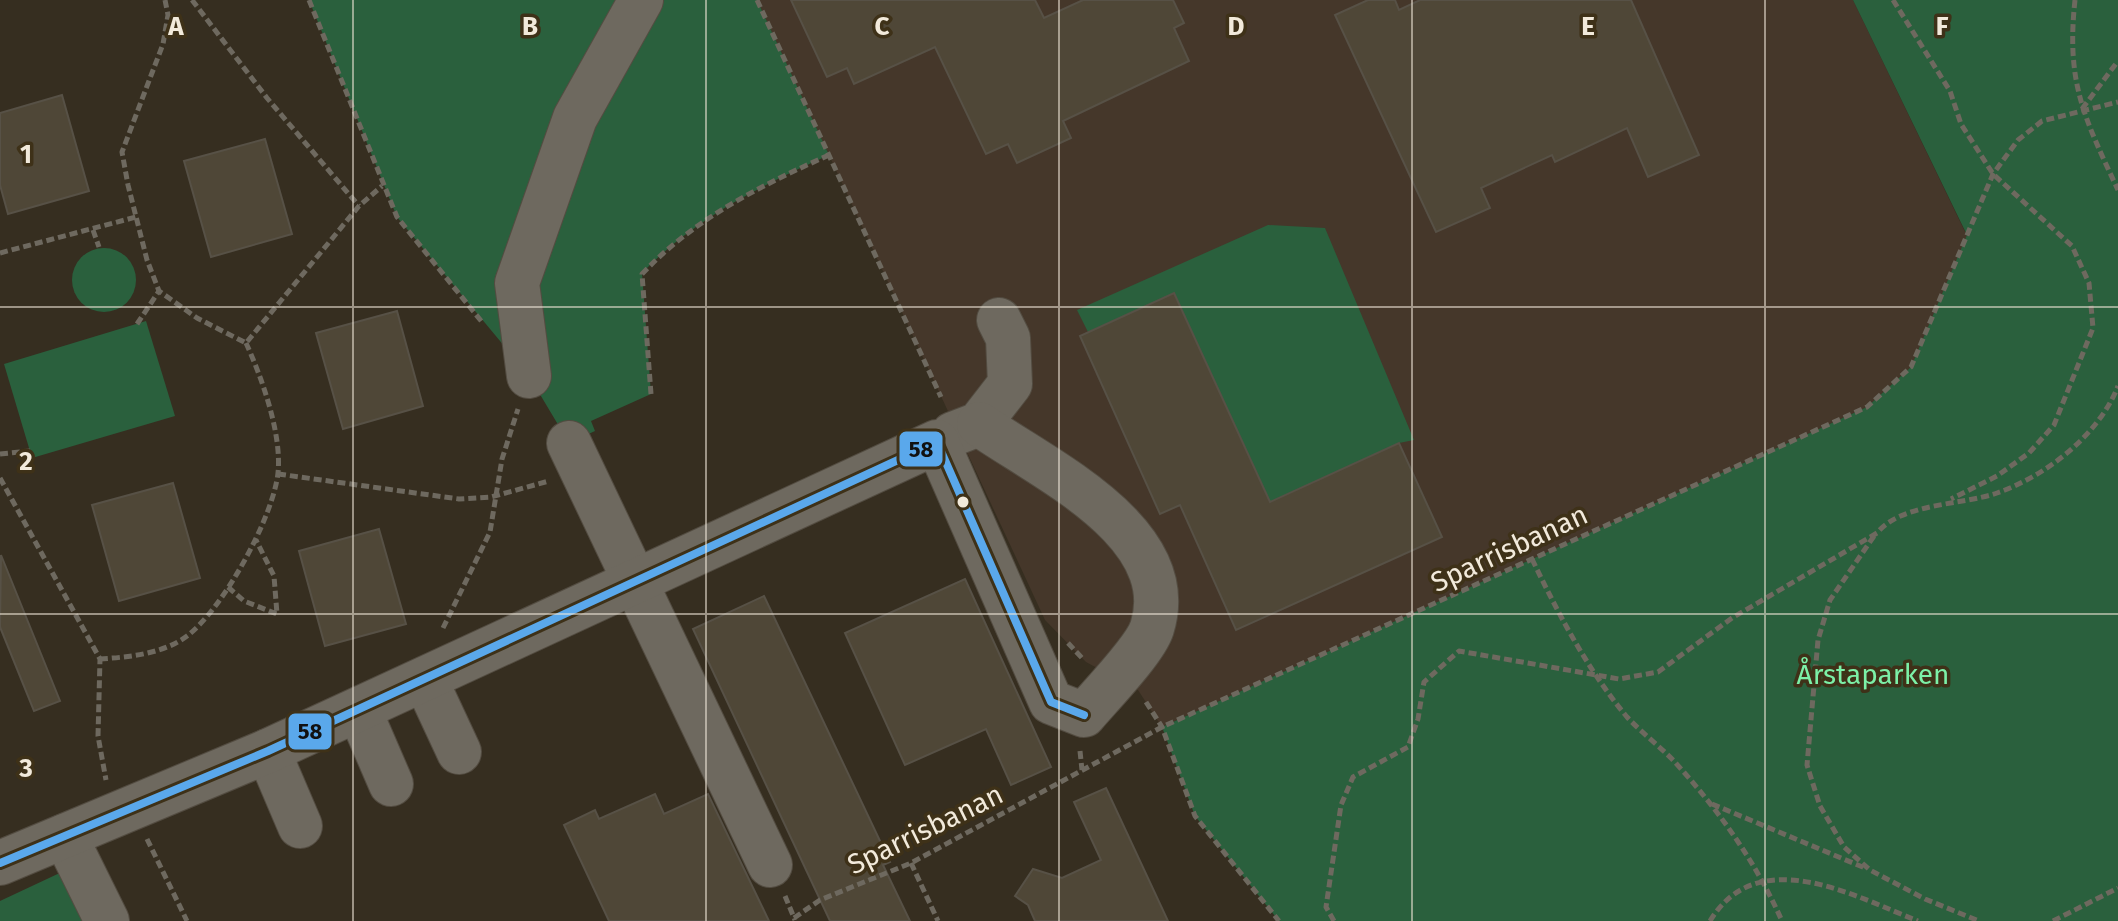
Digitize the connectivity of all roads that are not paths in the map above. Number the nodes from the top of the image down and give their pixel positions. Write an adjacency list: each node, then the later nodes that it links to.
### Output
1 (641, 0): 3 (street)
2 (999, 320): 4 (street)
3 (529, 376)
4 (979, 424): 5 (street); 5 (street)
5 (937, 442): 7 (street)
6 (575, 455): 7 (street)
7 (637, 583): 8 (street); 16 (street)
8 (425, 679): 9 (street); 11 (street)
9 (359, 710): 10 (street); 12 (street)
10 (268, 751): 13 (street); 14 (street)
11 (459, 752)
12 (391, 784)
13 (300, 826)
14 (65, 836): 15 (street); 17 (street)
15 (0, 863)
16 (770, 865)
17 (107, 921)

